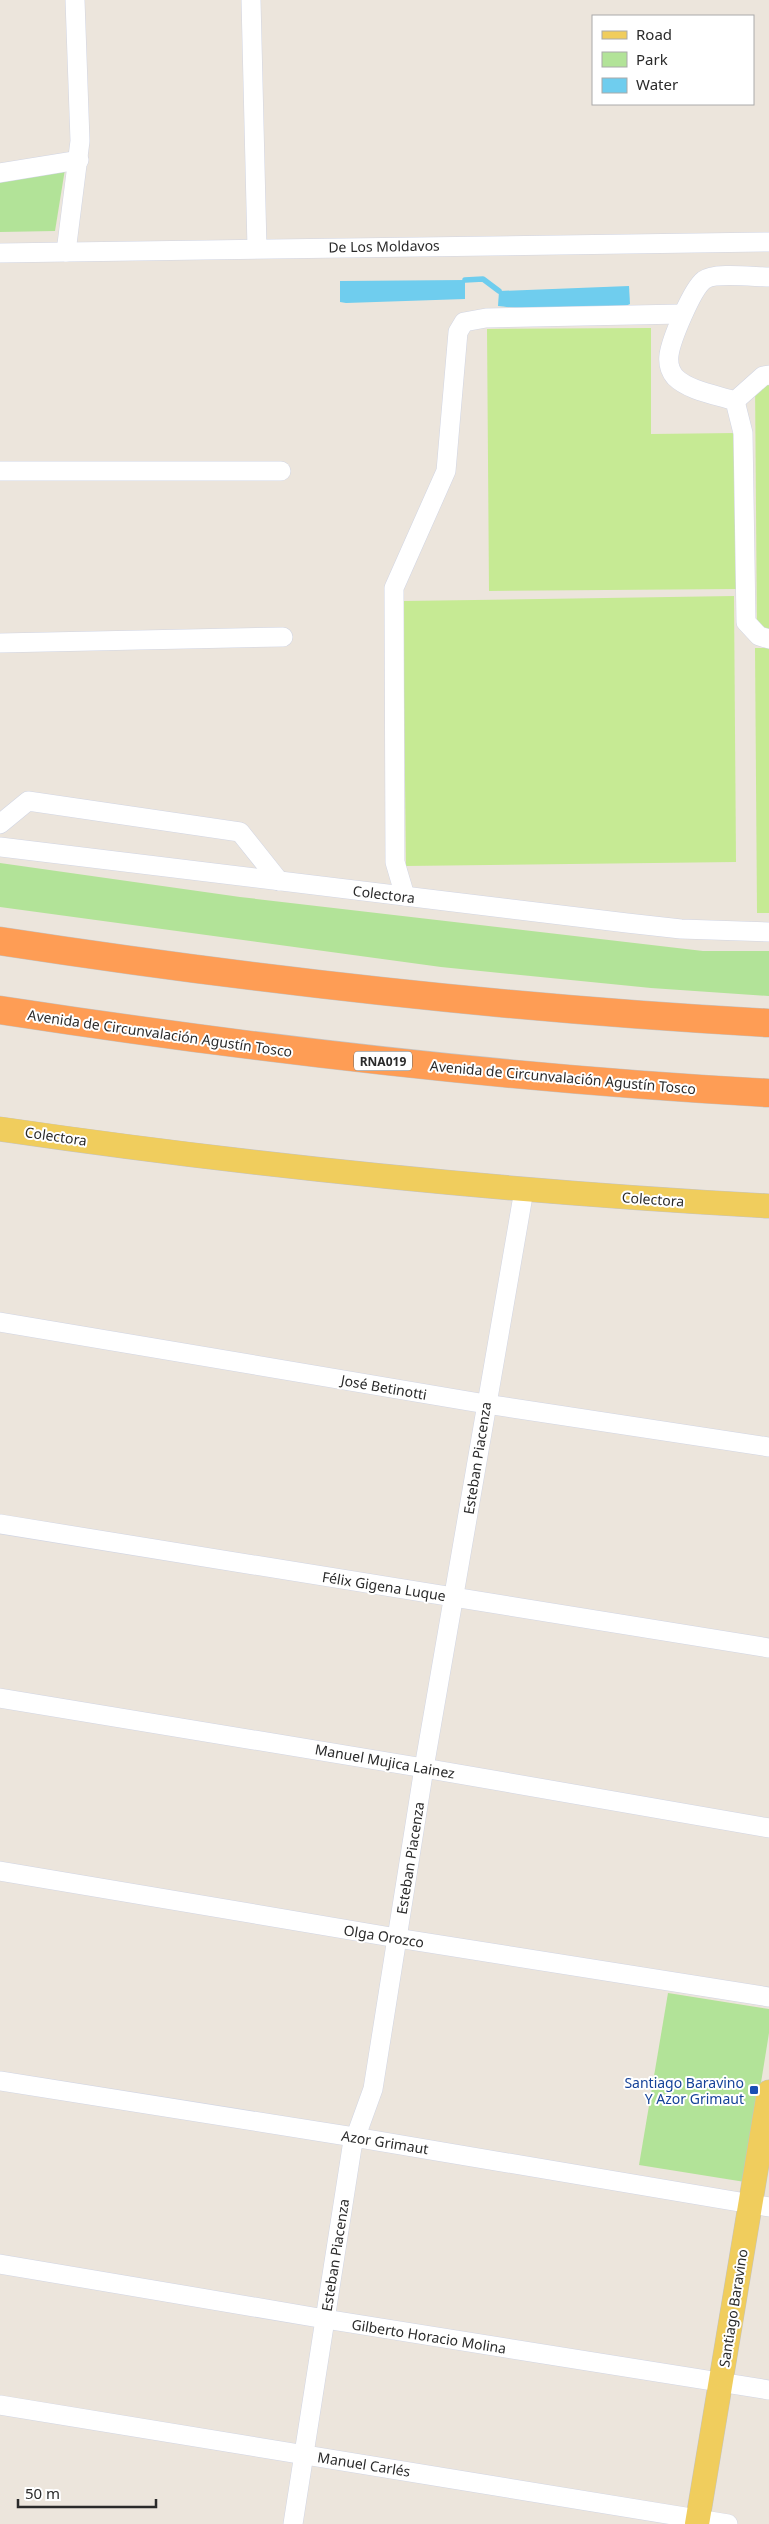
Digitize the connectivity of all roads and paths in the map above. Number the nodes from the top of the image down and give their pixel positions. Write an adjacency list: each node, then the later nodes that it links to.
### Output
1 (74, 0): 3 (street)
2 (251, 0): 6 (street)
3 (79, 160): 4 (street); 7 (street)
4 (0, 173)
5 (769, 242): 6 (street, De Los Moldavos)
6 (257, 248): 7 (street, De Los Moldavos)
7 (66, 252): 8 (street, De Los Moldavos)
8 (0, 253)
9 (769, 276): 10 (street)
10 (682, 314): 12 (street); 21 (street)
11 (769, 375): 12 (street)
12 (735, 401): 16 (street)
13 (0, 470): 14 (street)
14 (281, 471)
15 (283, 637): 17 (street)
16 (769, 639)
17 (0, 643)
18 (0, 824): 20 (street)
19 (0, 847): 20 (street, Colectora)
20 (279, 881): 21 (street, Colectora)
21 (405, 896): 22 (street, Colectora)
22 (769, 932)
23 (0, 941): 25 (highway)
24 (0, 1010): 26 (highway, Avenida de Circunvalación Agustín Tosco / RNA019)
25 (769, 1023)
26 (769, 1093)
27 (0, 1129): 28 (main road, Colectora)
28 (524, 1190): 29 (main road, Colectora); 31 (street, Esteban Piacenza)
29 (769, 1206)
30 (0, 1322): 31 (street, José Betinotti)
31 (486, 1404): 32 (street, José Betinotti); 34 (street, Esteban Piacenza)
32 (769, 1447)
33 (0, 1524): 34 (street, Félix Gigena Luque)
34 (454, 1598): 35 (street, Félix Gigena Luque); 37 (street, Esteban Piacenza)
35 (769, 1648)
36 (0, 1698): 37 (street, Manuel Mujica Lainez)
37 (424, 1768): 38 (street, Manuel Mujica Lainez); 40 (street, Esteban Piacenza)
38 (769, 1828)
39 (0, 1871): 40 (street, Olga Orozco)
40 (397, 1938): 41 (street, Olga Orozco); 44 (street, Esteban Piacenza)
41 (769, 1996)
42 (0, 2081): 44 (street, Azor Grimaut)
43 (769, 2092): 45 (main road, Santiago Baravino)
44 (354, 2137): 45 (street, Azor Grimaut); 47 (street, Esteban Piacenza)
45 (759, 2205): 48 (main road, Santiago Baravino)
46 (0, 2264): 47 (street, Gilberto Horacio Molina)
47 (325, 2319): 48 (street, Gilberto Horacio Molina); 51 (street, Esteban Piacenza)
48 (722, 2382): 49 (street, Gilberto Horacio Molina); 52 (main road, Santiago Baravino)
49 (769, 2390)
50 (0, 2405): 51 (street, Manuel Carlés)
51 (304, 2454): 52 (street, Manuel Carlés); 53 (street, Esteban Piacenza)
52 (698, 2522): 54 (street, Manuel Carlés)
53 (293, 2524)
54 (728, 2524)

